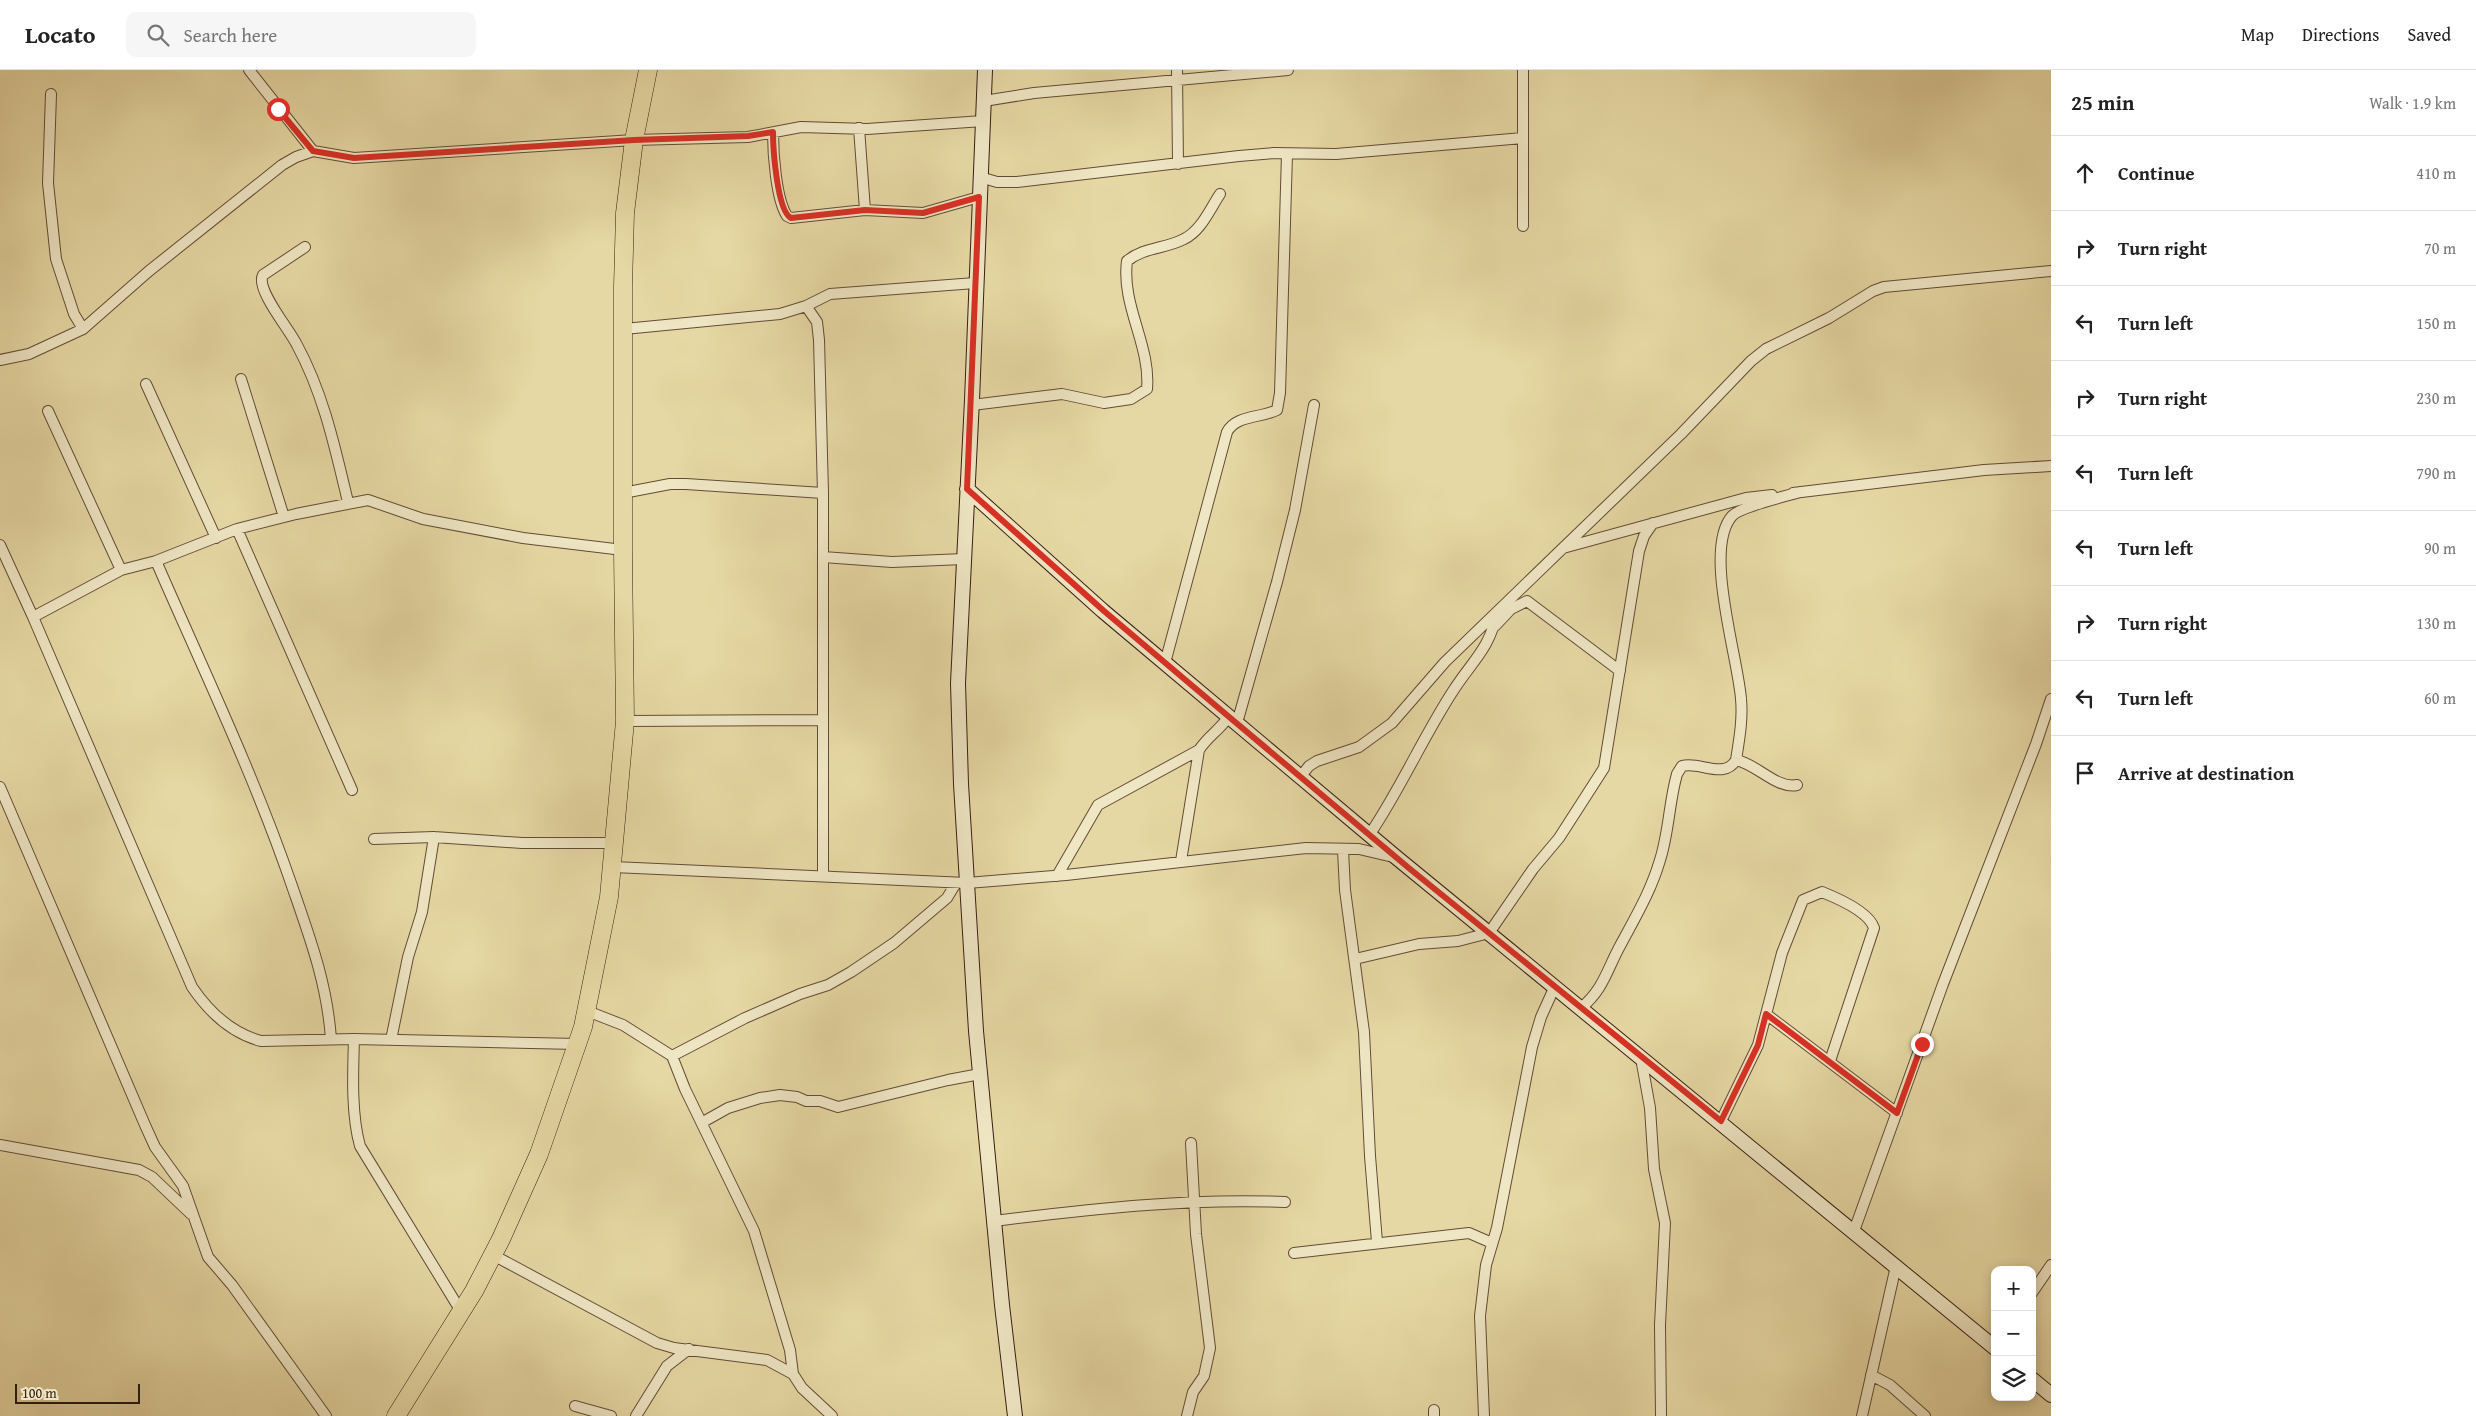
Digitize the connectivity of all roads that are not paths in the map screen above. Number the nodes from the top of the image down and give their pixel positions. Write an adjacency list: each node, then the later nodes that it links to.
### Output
1 (249, 70): 16 (street)
2 (648, 70): 15 (highway)
3 (985, 70): 10 (street)
4 (1177, 70): 8 (street)
5 (1288, 70): 7 (street)
6 (1523, 70): 14 (street)
7 (1261, 72): 8 (street)
8 (1178, 81): 10 (street); 18 (street)
9 (51, 94): 28 (street)
10 (984, 101): 11 (street)
11 (983, 121): 12 (street); 19 (street)
12 (859, 128): 13 (street); 22 (street)
13 (773, 132): 15 (street); 22 (street)
14 (1523, 138): 17 (street); 23 (street)
15 (634, 140): 16 (street); 29 (highway)
16 (313, 151): 28 (street)
17 (1287, 154): 18 (street); 56 (street)
18 (1178, 164): 19 (street)
19 (980, 177): 21 (street)
20 (1220, 194): 34 (street)
21 (979, 197): 22 (street); 26 (street)
22 (865, 210)
23 (1523, 226)
24 (305, 247): 41 (street)
25 (2051, 271): 47 (street)
26 (976, 283): 27 (street); 34 (street)
27 (806, 306): 29 (street); 38 (street)
28 (83, 329): 30 (street)
29 (624, 329): 40 (highway)
30 (0, 360)
31 (241, 379): 42 (street)
32 (146, 384): 45 (street)
33 (1314, 404): 60 (street)
34 (972, 405): 37 (street)
35 (48, 411): 52 (street)
36 (2051, 466): 39 (street)
37 (967, 489): 50 (street); 56 (street)
38 (823, 492): 40 (street); 49 (street)
39 (1800, 492): 43 (street); 63 (street)
40 (623, 493): 48 (highway)
41 (348, 502): 42 (street); 48 (street)
42 (284, 517): 44 (street)
43 (1653, 523): 47 (street); 57 (street)
44 (237, 529): 45 (street); 67 (street)
45 (216, 538): 51 (street)
46 (0, 545): 54 (street)
47 (1562, 548): 53 (street)
48 (623, 550): 61 (highway)
49 (823, 557): 50 (street); 59 (street)
50 (964, 559): 78 (street)
51 (156, 562): 52 (street); 85 (street)
52 (121, 570): 54 (street)
53 (1497, 612): 55 (street); 64 (street)
54 (33, 617): 85 (street)
55 (1494, 627): 57 (street); 68 (street)
56 (1165, 662): 60 (street)
57 (1620, 671): 79 (street)
58 (2051, 699): 93 (street)
59 (823, 720): 61 (street); 76 (street)
60 (1233, 720): 62 (street); 64 (street)
61 (625, 721): 71 (highway)
62 (1200, 750): 74 (street); 77 (street)
63 (1736, 760): 65 (street); 82 (street)
64 (1301, 776): 68 (street)
65 (1797, 785)
66 (0, 787): 100 (street)
67 (352, 790)
68 (1370, 834): 73 (street)
69 (434, 837): 70 (street); 71 (street); 87 (street)
70 (374, 839)
71 (615, 843): 75 (highway)
72 (1343, 850): 73 (street); 74 (street); 80 (street)
73 (1397, 858): 79 (street)
74 (1181, 861): 77 (street)
75 (613, 867): 76 (street); 83 (highway)
76 (823, 875): 78 (street)
77 (1057, 876): 78 (street)
78 (961, 883): 89 (street); 92 (street)
79 (1489, 932): 80 (street); 81 (street)
80 (1356, 959): 103 (street)
81 (1556, 986): 82 (street); 104 (street)
82 (1581, 1008): 90 (street)
83 (587, 1011): 88 (highway); 89 (street)
84 (1766, 1014): 91 (street); 91 (street); 94 (street)
85 (331, 1039): 86 (street)
86 (354, 1039): 87 (street); 110 (street)
87 (391, 1040): 88 (street)
88 (578, 1044): 106 (highway)
89 (672, 1056): 95 (street)
90 (1640, 1058): 94 (street); 126 (street)
91 (1830, 1061): 93 (street)
92 (980, 1074): 95 (street); 101 (street)
93 (1897, 1113): 102 (street)
94 (1721, 1121): 102 (street)
95 (702, 1122): 113 (street)
96 (1191, 1143): 98 (street)
97 (0, 1145): 100 (street)
98 (1194, 1201): 99 (street); 101 (street); 124 (street)
99 (1285, 1202)
100 (192, 1214): 118 (street)
101 (994, 1221): 123 (street)
102 (1854, 1231): 108 (street)
103 (1377, 1242): 104 (street); 105 (street)
104 (1492, 1243): 125 (street)
105 (1294, 1253)
106 (494, 1255): 110 (highway); 112 (street)
107 (2051, 1265): 109 (street)
108 (1896, 1266): 111 (street); 114 (street)
109 (2036, 1287)
110 (462, 1313): 119 (highway)
111 (1991, 1345)
112 (689, 1349): 113 (street); 121 (street)
113 (793, 1374): 122 (street)
114 (1871, 1375): 127 (street); 128 (street)
115 (2036, 1382): 116 (street)
116 (2051, 1395)
117 (575, 1406): 120 (street)
118 (326, 1416)
119 (396, 1416)
120 (611, 1416)
121 (636, 1416)
122 (832, 1416)
123 (1015, 1416)
124 (1187, 1416)
125 (1484, 1416)
126 (1661, 1416)
127 (1862, 1416)
128 (1925, 1416)

